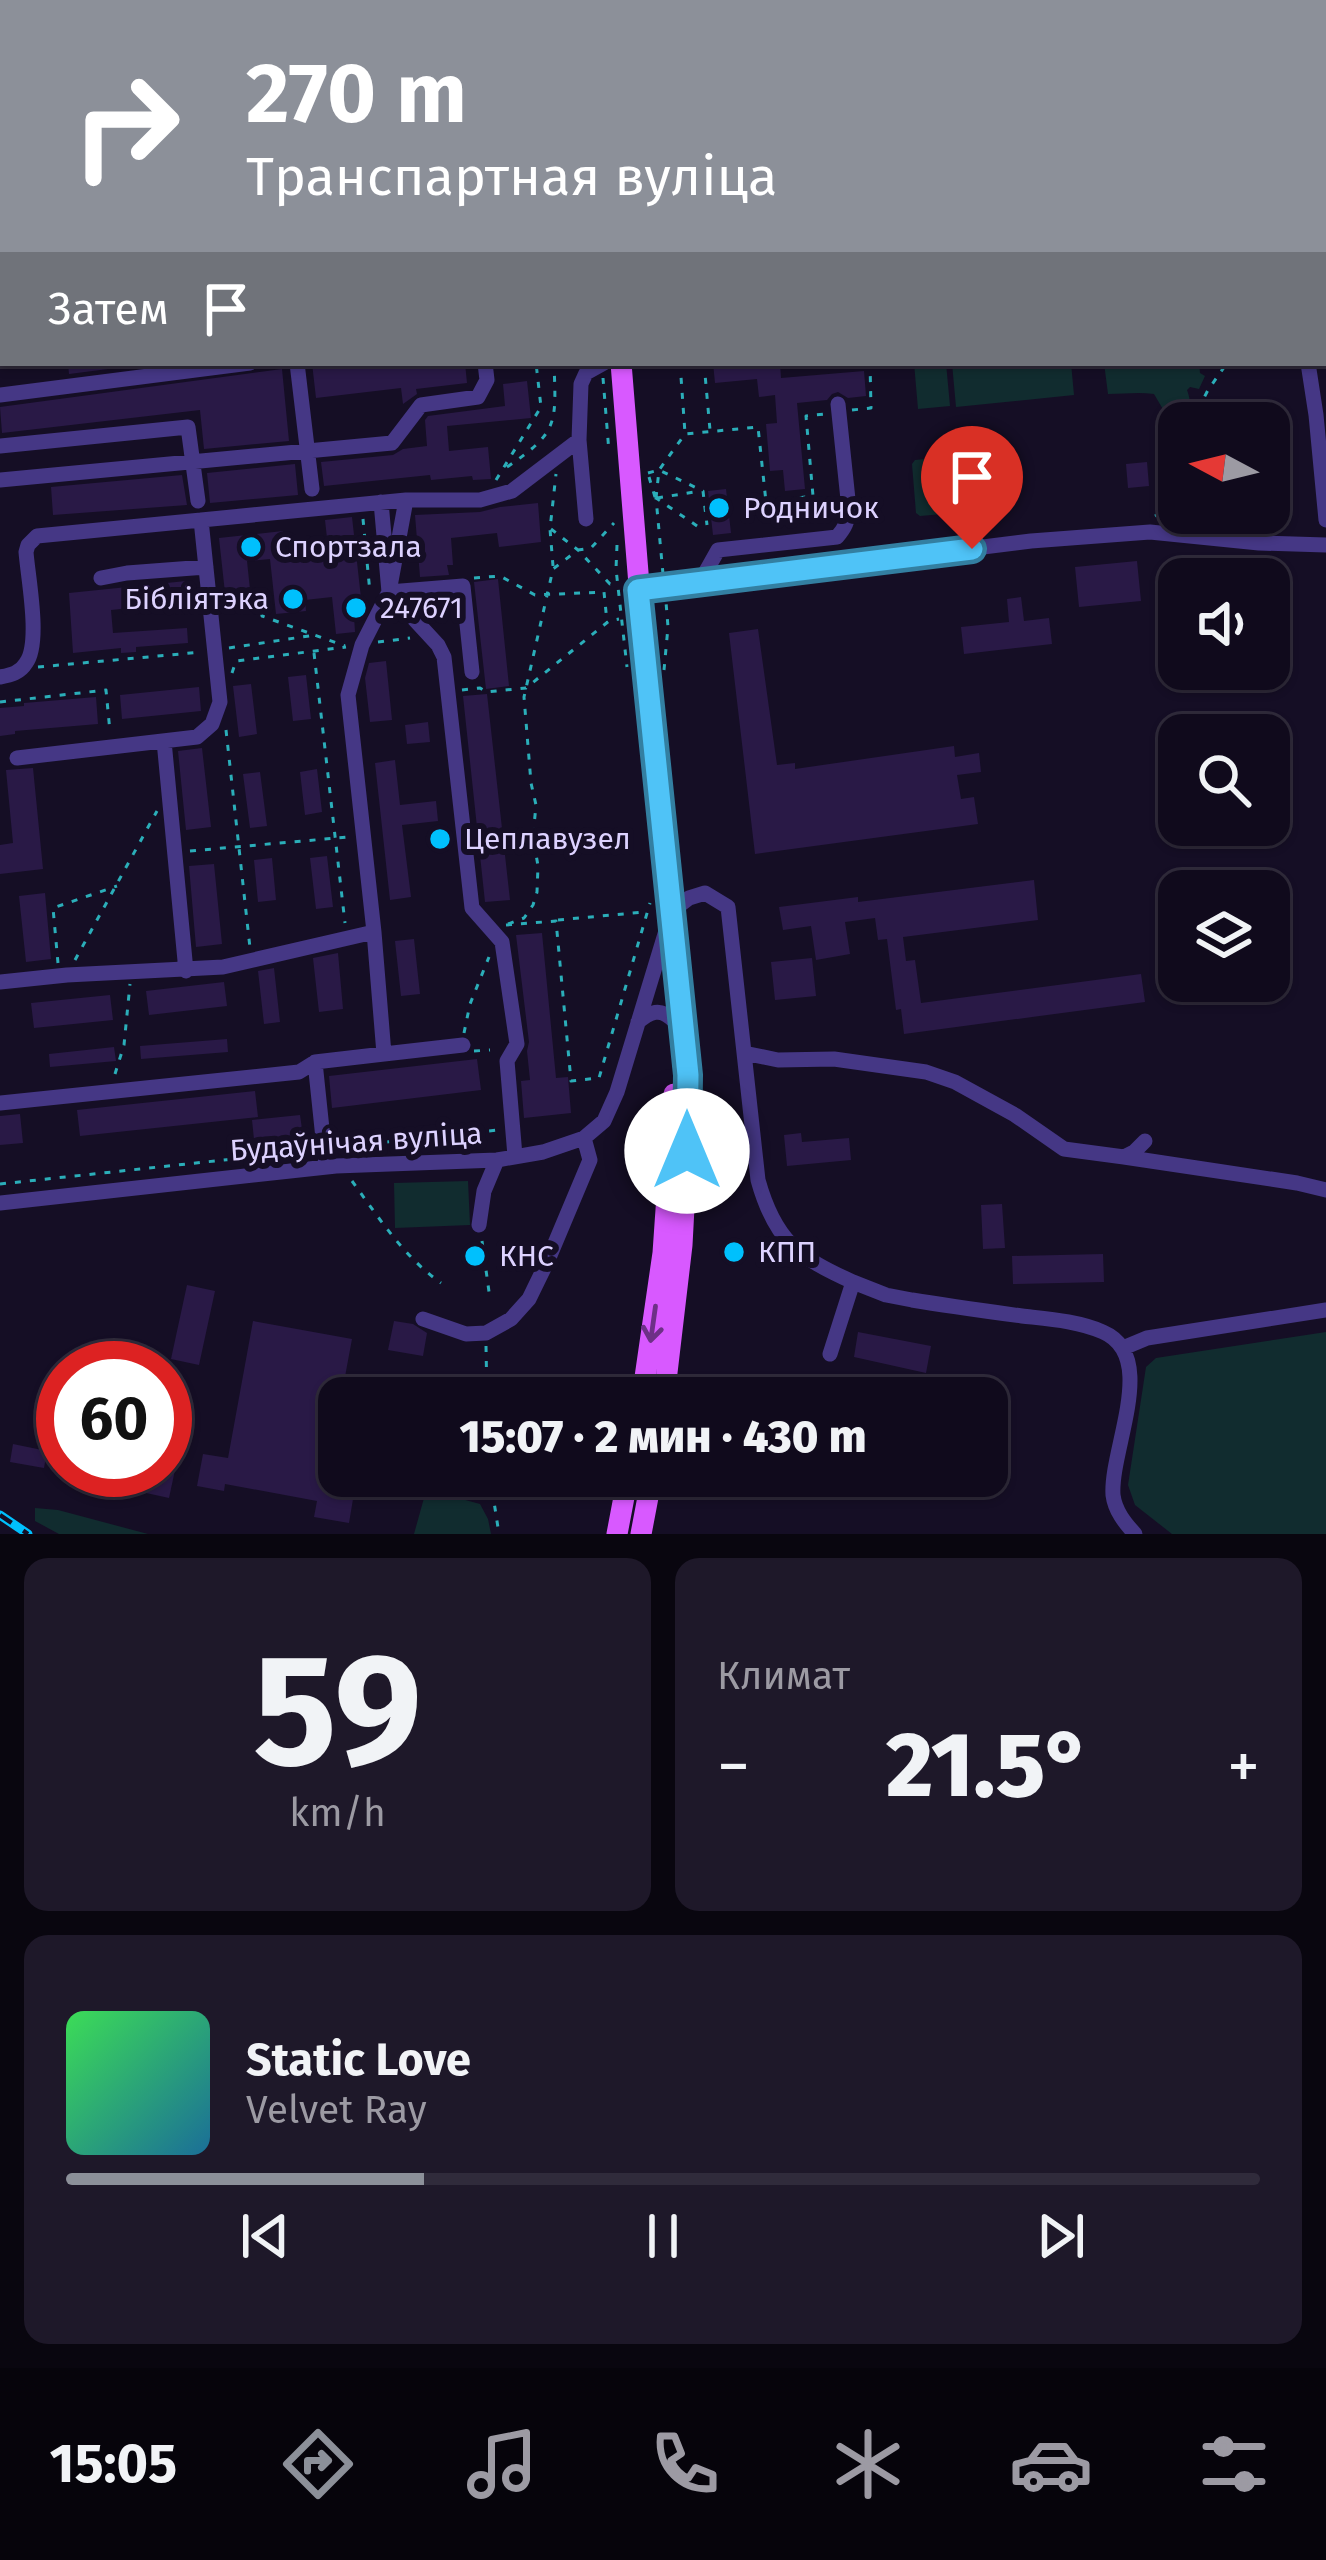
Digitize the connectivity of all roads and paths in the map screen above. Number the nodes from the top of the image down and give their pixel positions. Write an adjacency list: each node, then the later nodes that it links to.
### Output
1 (237, 366): 14 (street)
2 (297, 366): 22 (street)
3 (485, 366): 22 (street)
4 (536, 366): 26 (path)
5 (554, 366): 26 (path)
6 (598, 366): 20 (street)
7 (602, 366): 24 (path)
8 (621, 366): 56 (main road)
9 (680, 366): 19 (path)
10 (704, 366): 18 (path)
11 (870, 366): 16 (path)
12 (1225, 366): 15 (path)
13 (1309, 366): 17 (street)
14 (0, 394)
15 (1202, 402)
16 (839, 408): 18 (path); 55 (street)
17 (1321, 415): 41 (street)
18 (711, 431): 19 (path)
19 (685, 434): 27 (path)
20 (579, 440): 23 (street); 39 (street)
21 (0, 446): 25 (street)
22 (308, 452): 25 (street); 30 (street)
23 (557, 458): 34 (street); 44 (path)
24 (610, 460)
25 (192, 462): 29 (street); 35 (street)
26 (506, 468): 34 (path)
27 (659, 470): 28 (path); 31 (path); 32 (path)
28 (648, 473)
29 (0, 480)
30 (312, 489)
31 (703, 491): 32 (path); 42 (path)
32 (656, 498): 43 (path); 57 (path)
33 (406, 500): 34 (street); 36 (street); 58 (street)
34 (480, 500)
35 (197, 501)
36 (381, 502): 37 (street); 58 (street)
37 (361, 504): 40 (street); 48 (path)
38 (1158, 514): 45 (path)
39 (586, 519)
40 (201, 520): 50 (street); 71 (street)
41 (1326, 520)
42 (706, 525)
43 (700, 528)
44 (550, 529): 47 (path); 51 (path)
45 (1150, 532): 46 (street); 55 (street)
46 (1326, 545)
47 (578, 550): 51 (path); 54 (path); 56 (path)
48 (367, 562): 49 (path); 62 (path)
49 (357, 563)
50 (206, 568): 52 (street); 69 (street)
51 (554, 569): 60 (path)
52 (101, 578)
53 (465, 579): 60 (path)
54 (608, 582): 56 (path); 59 (path)
55 (700, 582): 57 (street)
56 (628, 586): 57 (street); 63 (path); 89 (main road)
57 (664, 587): 65 (path)
58 (389, 592): 67 (street); 68 (street); 72 (street)
59 (604, 592): 60 (path); 64 (path)
60 (548, 595): 75 (path)
61 (259, 598): 66 (path)
62 (371, 602)
63 (621, 619): 64 (path); 74 (path)
64 (607, 622): 75 (path)
65 (668, 627)
66 (315, 635): 68 (path); 69 (path)
67 (429, 635): 68 (path); 76 (street)
68 (354, 646): 70 (path); 83 (street)
69 (215, 650): 71 (path); 77 (street)
70 (314, 651): 77 (path); 84 (path)
71 (25, 665): 73 (street)
72 (472, 672)
73 (0, 677)
74 (629, 679)
75 (526, 688): 76 (path); 91 (path)
76 (448, 692): 93 (street)
77 (221, 699): 80 (street); 85 (path)
78 (0, 702): 79 (path)
79 (110, 733)
80 (164, 741): 81 (street); 82 (street)
81 (17, 758)
82 (169, 788): 86 (street); 87 (path)
83 (362, 836): 84 (path); 92 (street)
84 (335, 838): 85 (path); 94 (path)
85 (238, 847): 86 (path); 96 (path)
86 (175, 852): 97 (street)
87 (117, 886): 98 (path); 98 (path)
88 (652, 896): 90 (path)
89 (672, 911): 95 (main road); 105 (street)
90 (647, 912): 91 (path); 91 (path)
91 (556, 920)
92 (374, 932): 94 (street); 106 (street)
93 (496, 936): 103 (path); 110 (street)
94 (346, 938): 96 (street)
95 (667, 958): 101 (main road); 102 (street); 132 (main road)
96 (251, 961): 97 (street)
97 (186, 970): 98 (street)
98 (63, 976): 99 (street)
99 (0, 982)
100 (130, 982): 108 (path)
101 (674, 1020): 102 (street); 131 (main road, one-way to 131)
102 (638, 1022): 111 (street)
103 (463, 1045): 104 (path); 106 (street)
104 (490, 1050)
105 (744, 1053): 115 (street); 122 (street)
106 (384, 1054): 107 (street)
107 (315, 1062): 108 (street); 113 (street)
108 (106, 1092): 109 (street)
109 (0, 1103)
110 (513, 1128): 113 (path); 114 (street)
111 (584, 1138): 114 (street, Будаўнічая вуліца); 127 (street)
112 (1145, 1141): 115 (street)
113 (324, 1149): 117 (street); 118 (path)
114 (515, 1156): 116 (street, Будаўнічая вуліца)
115 (1124, 1156): 119 (street)
116 (497, 1160): 117 (street, Будаўнічая вуліца); 121 (street)
117 (331, 1167): 120 (street, Будаўнічая вуліца); 123 (path)
118 (0, 1184)
119 (1326, 1190)
120 (0, 1203)
121 (479, 1226): 124 (path)
122 (854, 1282): 128 (street); 129 (street)
123 (441, 1283)
124 (490, 1299)
125 (1326, 1310): 128 (street)
126 (423, 1319): 127 (street)
127 (486, 1333): 130 (path)
128 (1123, 1348): 139 (street)
129 (830, 1354)
130 (487, 1377)
131 (645, 1377)
132 (666, 1377)
133 (493, 1497): 136 (path)
134 (624, 1497): 137 (main road)
135 (648, 1497): 138 (main road)
136 (499, 1534)
137 (617, 1534)
138 (641, 1534)
139 (1135, 1534)

